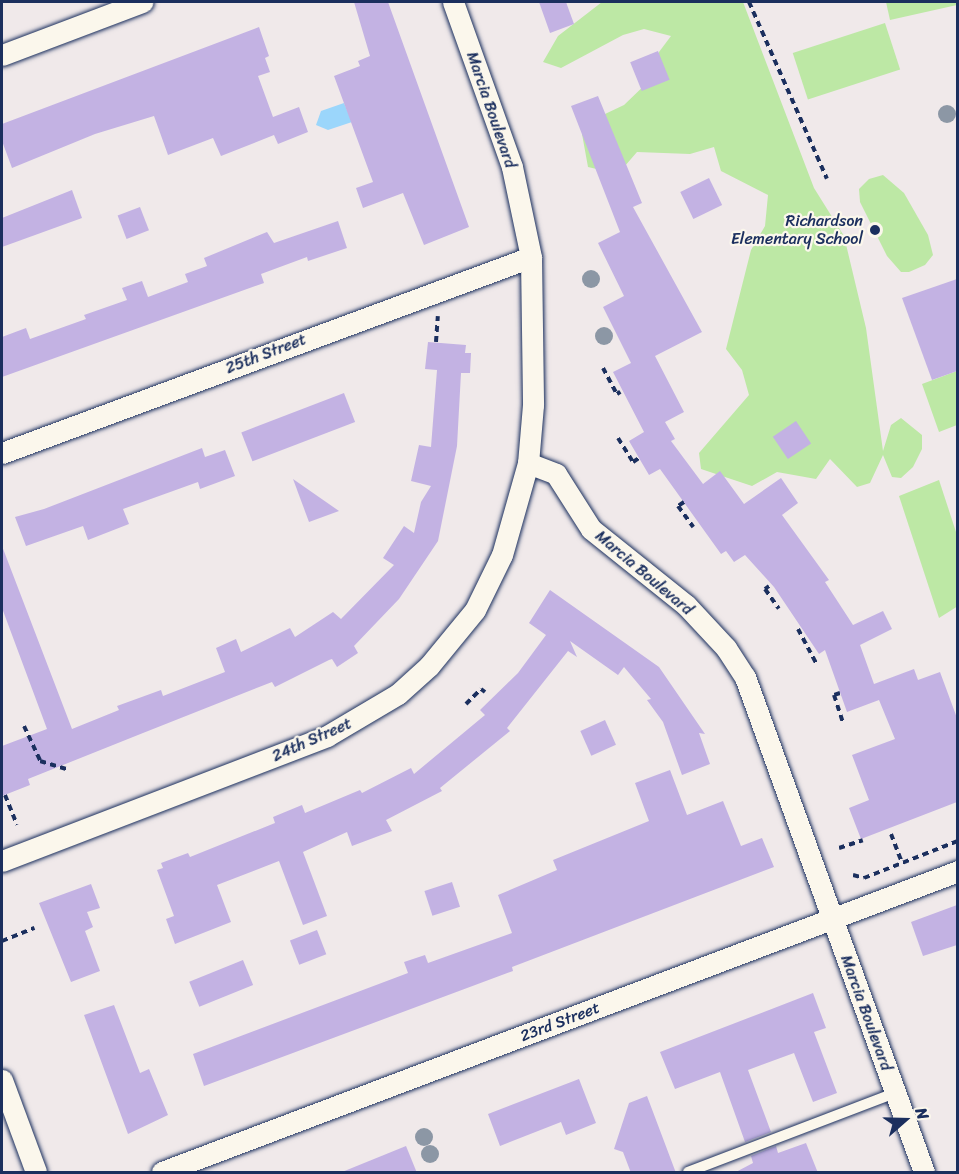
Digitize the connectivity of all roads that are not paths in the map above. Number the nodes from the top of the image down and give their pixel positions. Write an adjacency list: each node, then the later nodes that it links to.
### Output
1 (142, 2): 3 (street)
2 (453, 2): 4 (street, Marcia Boulevard)
3 (2, 55)
4 (531, 257): 5 (street, 25th Street); 6 (street, Marcia Boulevard)
5 (2, 453)
6 (528, 463): 7 (street, 24th Street); 9 (street, Marcia Boulevard)
7 (2, 861)
8 (957, 871): 9 (street, 23rd Street)
9 (832, 920): 11 (street, Marcia Boulevard); 13 (street, 23rd Street)
10 (2, 1080): 12 (street)
11 (895, 1093): 14 (lane); 15 (street, Marcia Boulevard)
12 (36, 1173)
13 (162, 1173)
14 (688, 1173)
15 (924, 1173)

